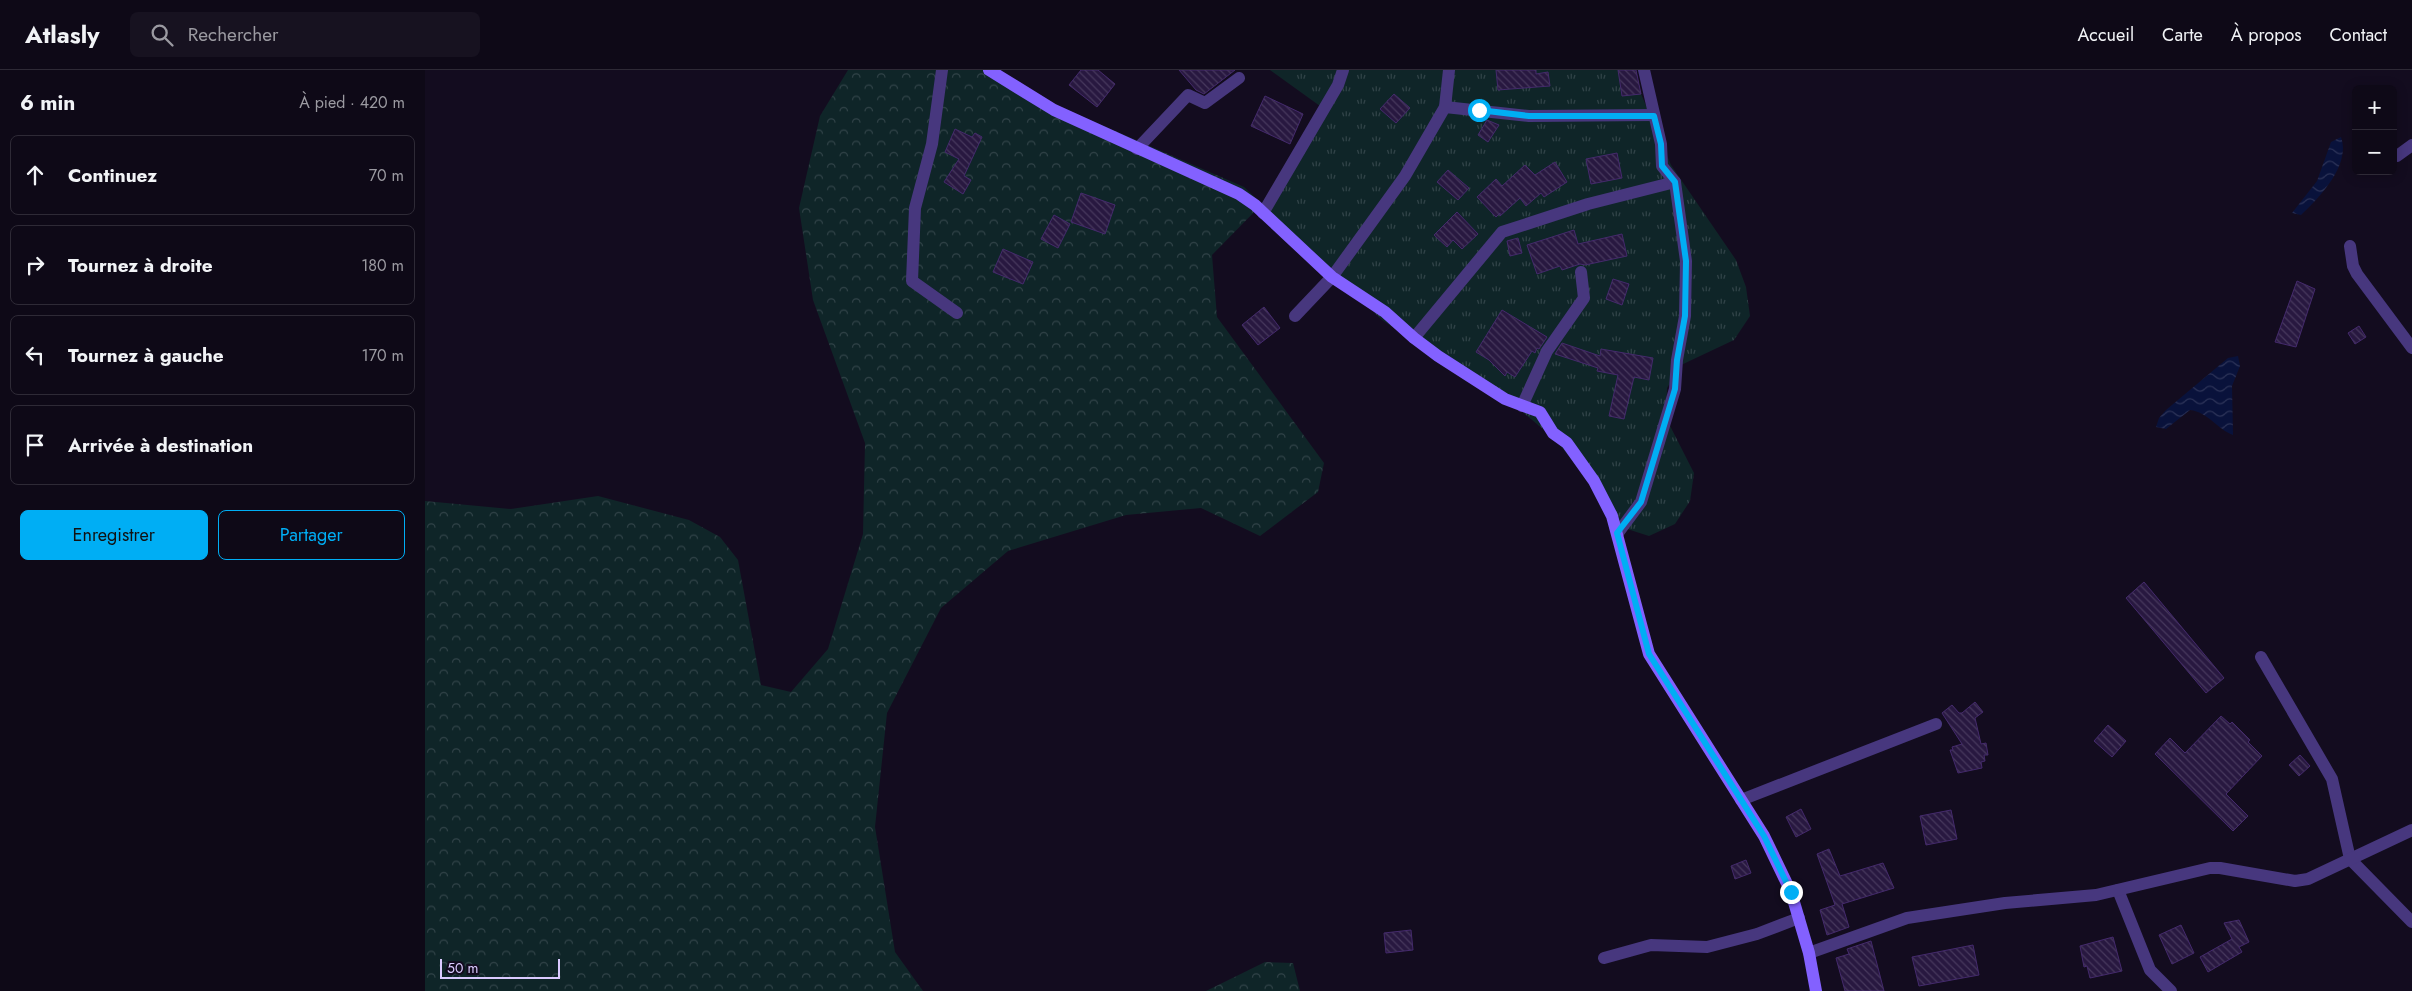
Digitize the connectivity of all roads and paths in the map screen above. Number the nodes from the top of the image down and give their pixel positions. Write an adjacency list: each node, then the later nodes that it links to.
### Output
1 (943, 70): 17 (street)
2 (989, 70): 10 (street)
3 (1343, 70): 13 (street)
4 (1449, 70): 7 (street)
5 (1644, 70): 8 (street)
6 (1239, 78): 10 (street)
7 (1445, 107): 8 (street); 16 (street)
8 (1654, 116): 12 (street)
9 (2412, 145): 11 (street)
10 (1137, 149): 13 (street)
11 (2397, 156)
12 (1675, 182): 19 (street); 22 (street)
13 (1263, 212): 16 (street)
14 (2350, 246): 20 (street)
15 (1581, 272): 21 (street)
16 (1332, 277): 18 (street); 19 (street)
17 (957, 313)
18 (1295, 316)
19 (1414, 338): 21 (street)
20 (2412, 348)
21 (1522, 406): 22 (street)
22 (1617, 533): 25 (street)
23 (2261, 657): 27 (street)
24 (1935, 724): 25 (street)
25 (1741, 800): 29 (street)
26 (2412, 830): 27 (street)
27 (2350, 859): 28 (street); 30 (street)
28 (2118, 890): 31 (street); 33 (street)
29 (1799, 918): 31 (street); 32 (street)
30 (2412, 922)
31 (1809, 953): 34 (street)
32 (1604, 958)
33 (2165, 990)
34 (1816, 991)

